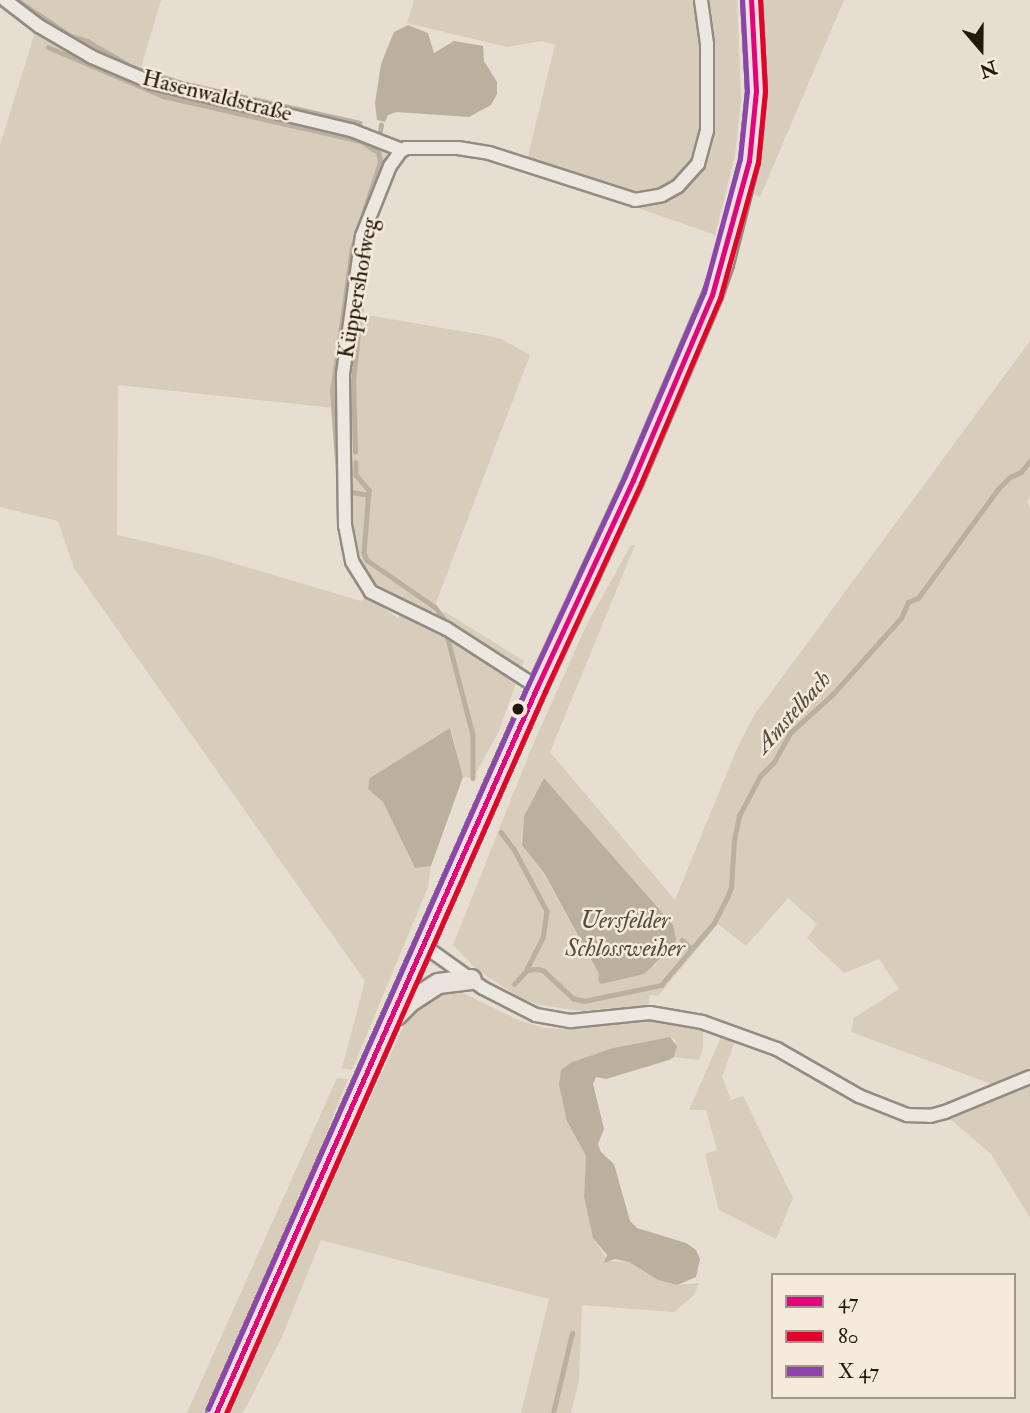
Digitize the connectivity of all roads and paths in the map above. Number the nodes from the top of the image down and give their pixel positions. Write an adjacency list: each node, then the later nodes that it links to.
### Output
1 (5, 0): 4 (street, Hasenwaldstraße)
2 (701, 0): 4 (street)
3 (751, 0): 5 (main road)
4 (402, 150): 5 (street, Küppershofweg)
5 (537, 687): 6 (main road)
6 (423, 945): 7 (street); 8 (main road)
7 (471, 979): 8 (main road); 9 (street)
8 (388, 1023): 10 (main road)
9 (1030, 1077)
10 (216, 1413)

